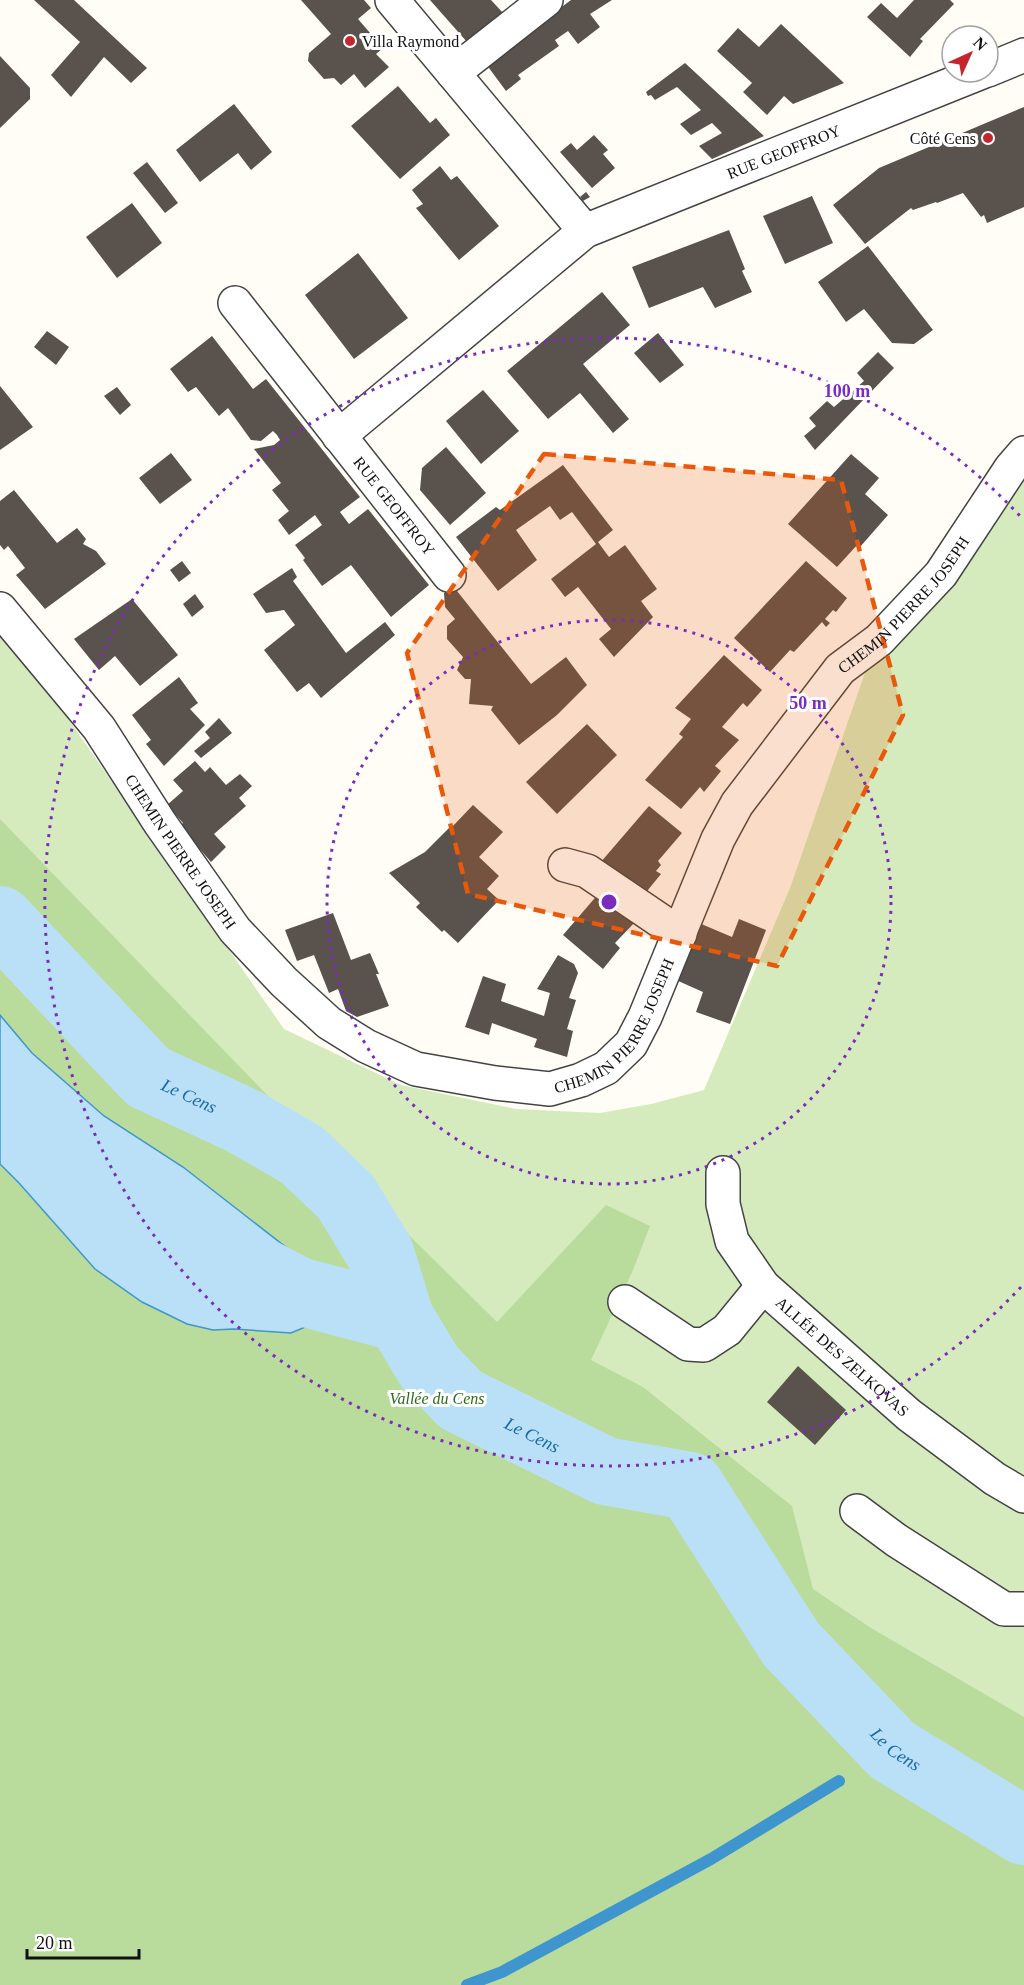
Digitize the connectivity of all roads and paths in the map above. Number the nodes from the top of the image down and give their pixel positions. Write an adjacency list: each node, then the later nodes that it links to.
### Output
1 (392, 0): 5 (street)
2 (546, 0): 5 (street)
3 (1024, 55): 4 (street)
4 (1000, 65)
5 (453, 73): 7 (street)
6 (952, 84): 7 (street, RUE GEOFFROY)
7 (585, 231): 9 (street, RUE GEOFFROY)
8 (235, 303): 9 (street, RUE GEOFFROY)
9 (339, 436): 11 (street, RUE GEOFFROY)
10 (1024, 453): 14 (street, CHEMIN PIERRE JOSEPH)
11 (449, 575)
12 (0, 609): 14 (street, CHEMIN PIERRE JOSEPH)
13 (565, 865): 14 (street)
14 (680, 934)
15 (723, 1173): 16 (street, ALLÉE DES ZELKOVAS)
16 (763, 1286): 17 (street); 18 (street, ALLÉE DES ZELKOVAS)
17 (625, 1302)
18 (1024, 1496)
19 (857, 1511): 20 (street)
20 (1024, 1609)

